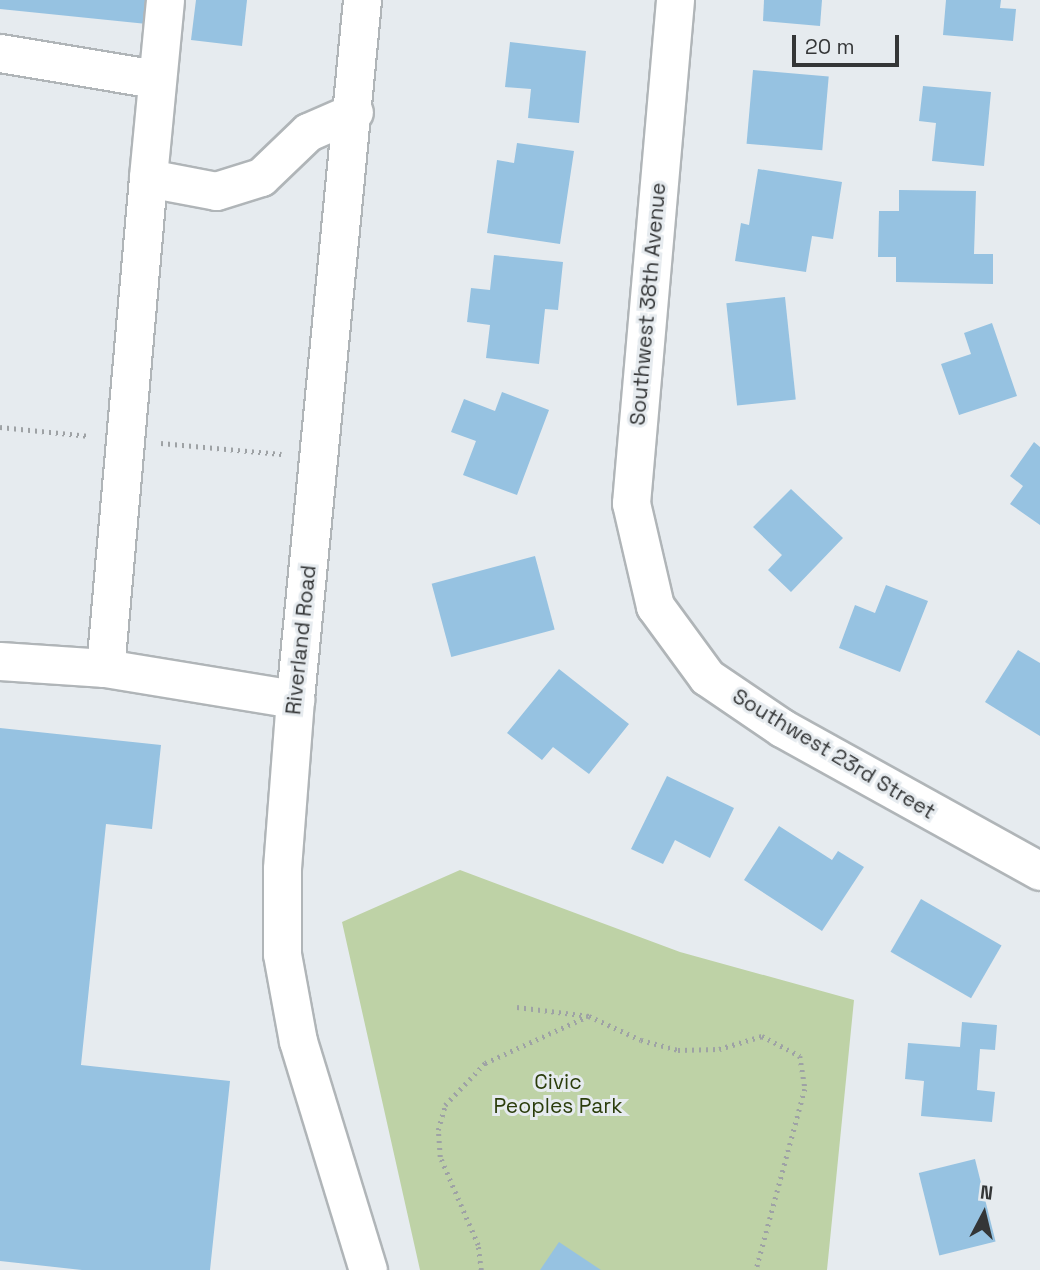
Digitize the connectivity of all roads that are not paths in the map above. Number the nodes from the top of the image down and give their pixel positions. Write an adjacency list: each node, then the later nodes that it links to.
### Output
1 (165, 0): 5 (street)
2 (362, 0): 6 (street, Riverland Road)
3 (675, 0): 8 (street, Southwest 38th Avenue)
4 (0, 53): 5 (street)
5 (156, 79): 7 (street)
6 (354, 112): 7 (street); 11 (street, Riverland Road)
7 (148, 178): 10 (street)
8 (655, 606): 12 (street, Southwest 23rd Street)
9 (0, 661): 10 (street)
10 (105, 668): 11 (street)
11 (295, 699): 13 (street, Riverland Road)
12 (1040, 871)
13 (368, 1270)

